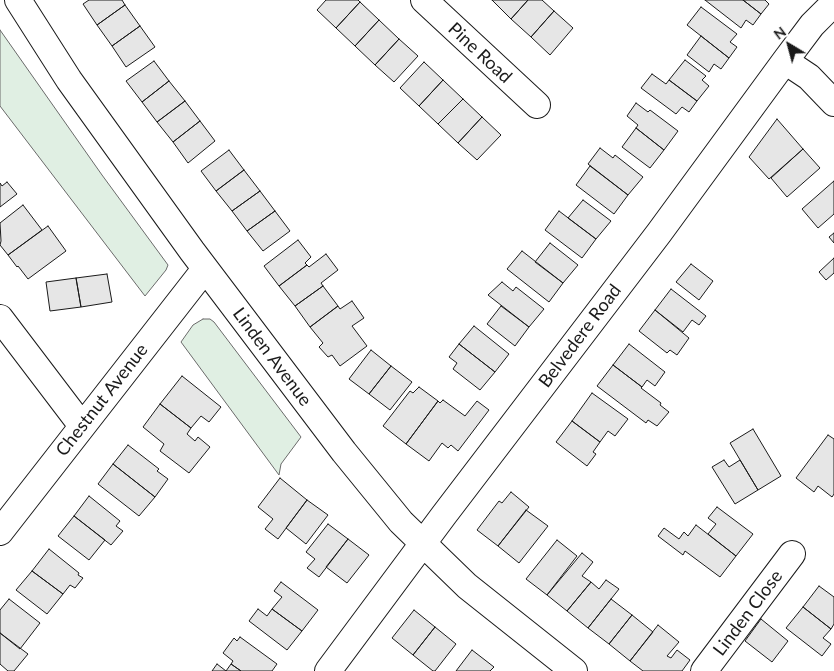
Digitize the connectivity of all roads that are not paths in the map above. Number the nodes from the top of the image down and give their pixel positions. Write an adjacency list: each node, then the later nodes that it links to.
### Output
1 (18, 0): 7 (street, Linden Avenue)
2 (424, 0): 6 (street, Pine Road)
3 (834, 3): 4 (street, Belvedere Road)
4 (785, 61): 5 (street); 11 (street, Belvedere Road)
5 (834, 103)
6 (537, 105)
7 (205, 269): 9 (street, Chestnut Avenue); 11 (street, Linden Avenue)
8 (0, 318): 9 (street)
9 (82, 426): 10 (street, Chestnut Avenue)
10 (0, 532)
11 (423, 544): 13 (street, Belvedere Road); 14 (street, Linden Avenue)
12 (792, 554): 15 (street, Linden Close)
13 (328, 671)
14 (574, 671)
15 (704, 671)

